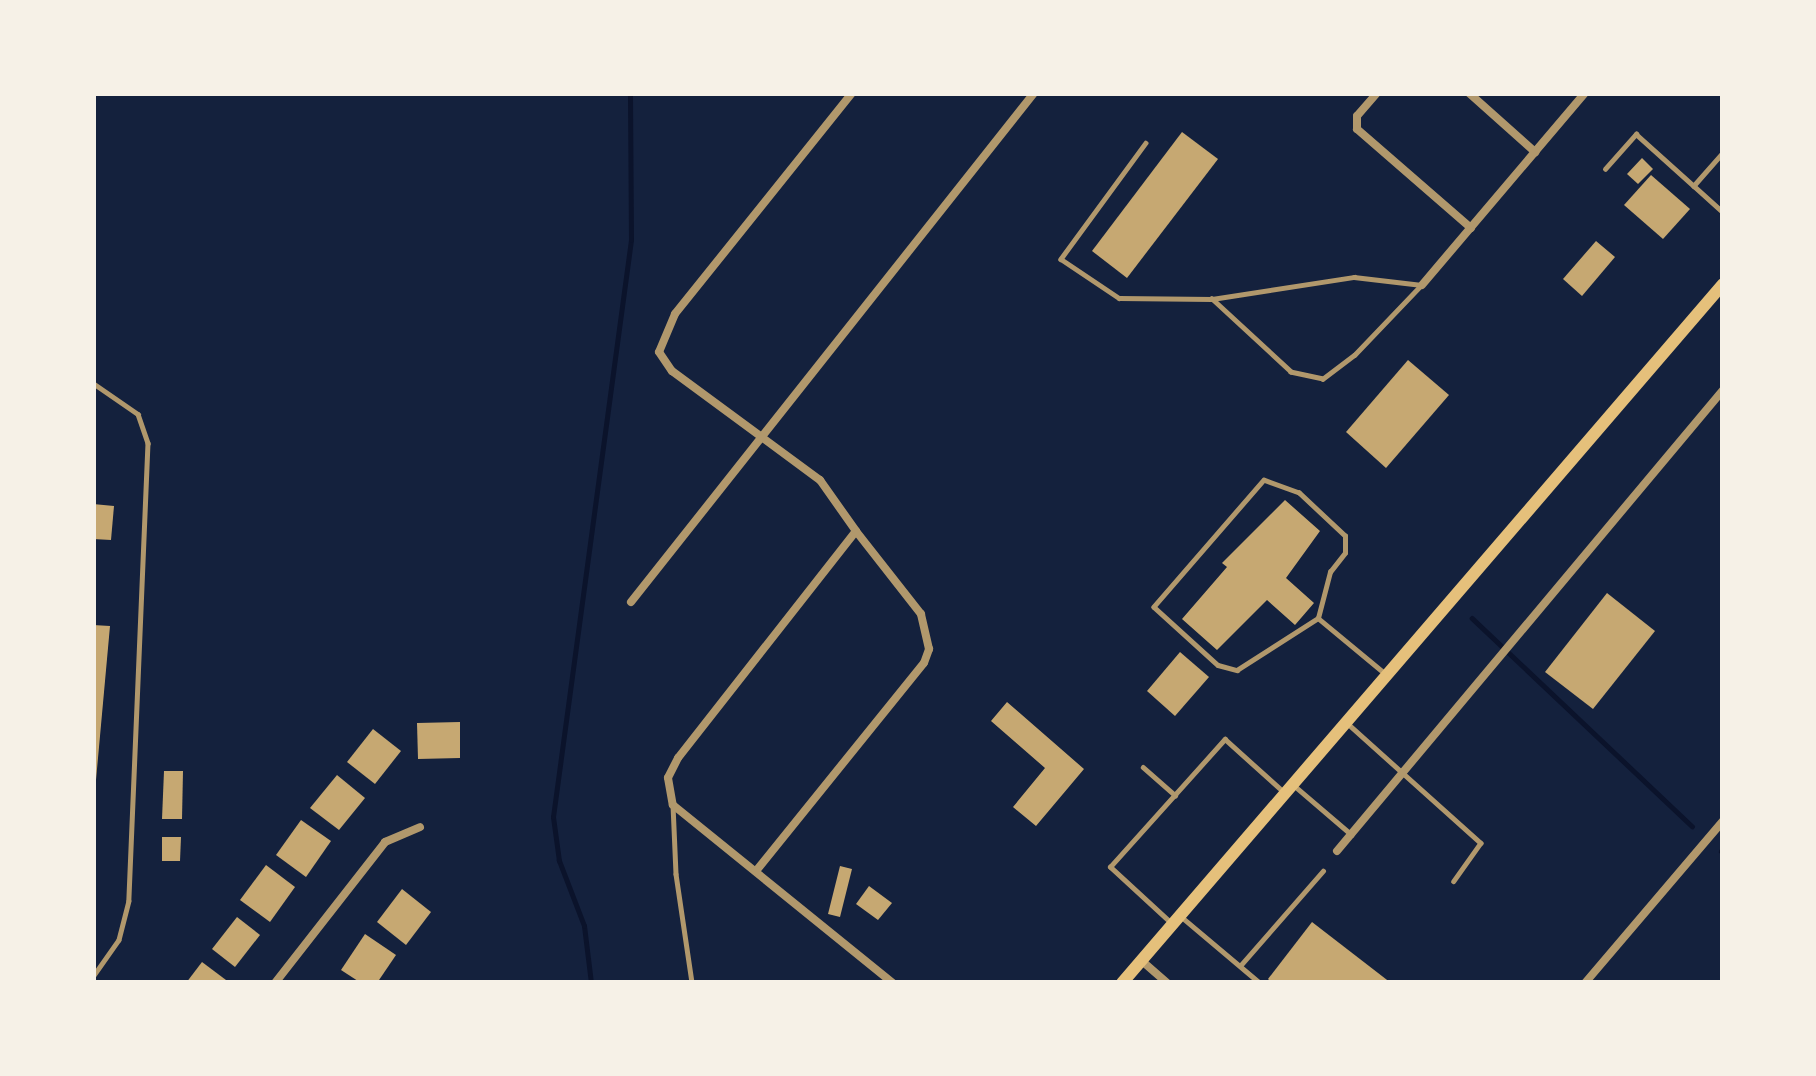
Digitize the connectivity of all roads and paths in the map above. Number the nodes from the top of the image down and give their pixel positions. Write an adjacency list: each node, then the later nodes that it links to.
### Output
1 (853, 93): 18 (street)
2 (1034, 93): 18 (street)
3 (1377, 93): 12 (street)
4 (1469, 93): 7 (street)
5 (1585, 93): 7 (street)
6 (1146, 143): 15 (lane)
7 (1535, 152): 12 (street)
8 (1723, 153): 10 (lane)
9 (1605, 169): 10 (lane)
10 (1694, 186): 11 (lane)
11 (1723, 212)
12 (1471, 229): 13 (street)
13 (1422, 284): 15 (lane); 15 (lane)
14 (1723, 284): 22 (main road)
15 (1212, 299)
16 (93, 383): 39 (lane)
17 (1723, 390): 25 (street)
18 (761, 436): 19 (street); 20 (street)
19 (856, 531): 28 (street); 33 (street)
20 (631, 602)
21 (1318, 618): 21 (lane); 22 (lane)
22 (1387, 675): 23 (main road)
23 (1346, 722): 25 (lane); 26 (main road)
24 (1143, 767): 27 (lane)
25 (1404, 774): 31 (street); 35 (lane)
26 (1289, 788): 27 (lane); 31 (lane); 36 (main road)
27 (1175, 795): 36 (lane)
28 (674, 805): 33 (street); 41 (lane)
29 (1723, 821): 46 (street)
30 (420, 827): 40 (street)
31 (1352, 835): 32 (street)
32 (1337, 851)
33 (757, 871): 42 (street)
34 (1323, 872): 38 (lane)
35 (1454, 881)
36 (1176, 920): 37 (main road); 38 (lane)
37 (1142, 959): 43 (main road); 44 (street)
38 (1240, 966): 45 (lane)
39 (93, 977)
40 (275, 983)
41 (692, 983)
42 (893, 983)
43 (1123, 983)
44 (1167, 983)
45 (1261, 983)
46 (1585, 983)

